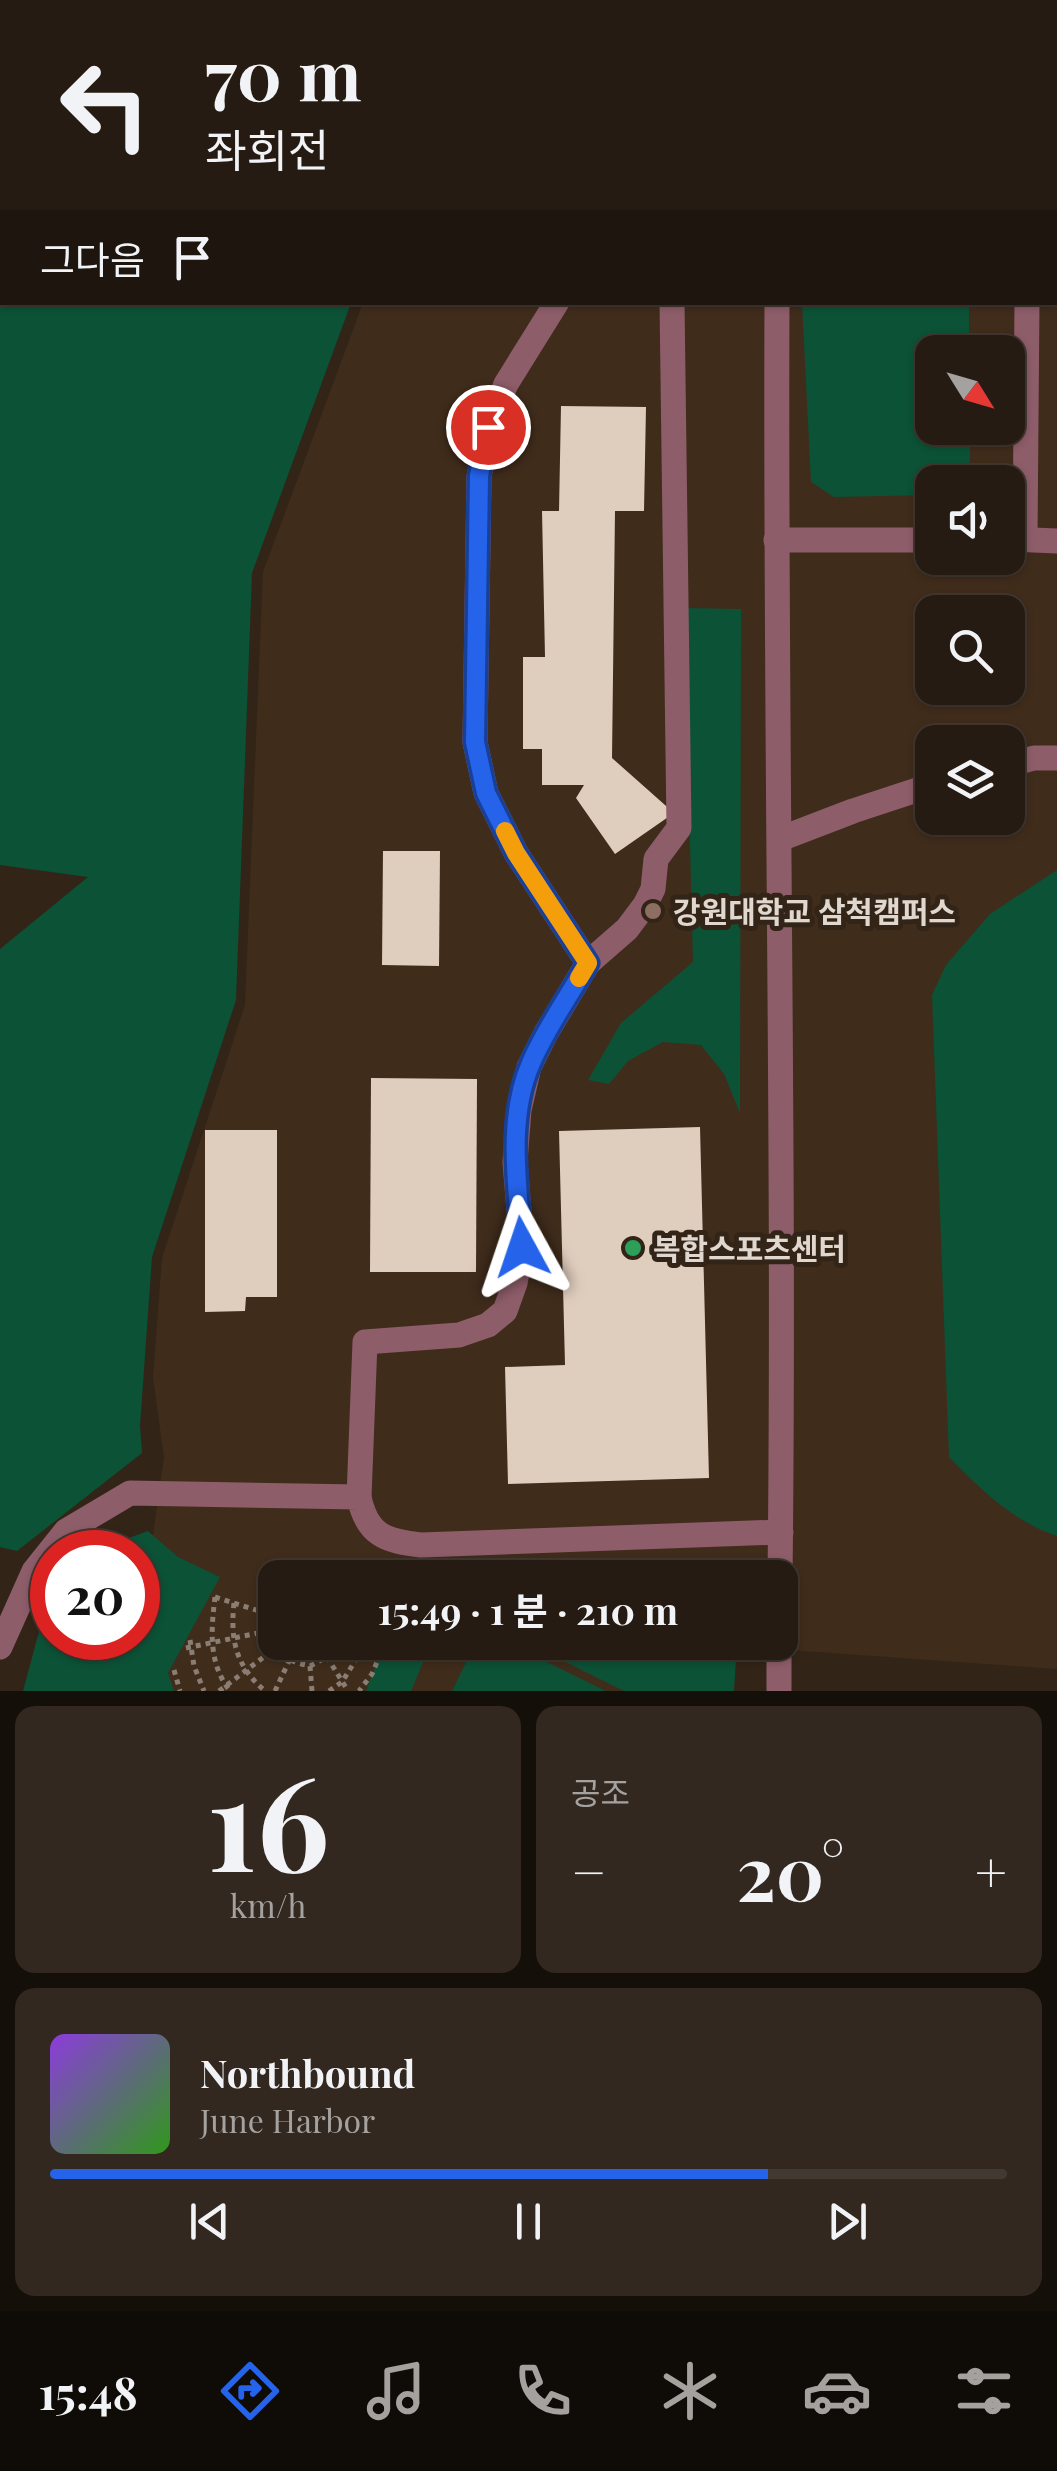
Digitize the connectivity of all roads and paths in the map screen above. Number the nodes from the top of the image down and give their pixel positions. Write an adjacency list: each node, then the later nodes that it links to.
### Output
1 (554, 305): 14 (street)
2 (672, 305): 14 (street)
3 (777, 305): 7 (street)
4 (1026, 305): 5 (street)
5 (1019, 465)
6 (1025, 539): 9 (street)
7 (776, 540): 8 (street); 13 (street)
8 (915, 540)
9 (1057, 541)
10 (1057, 758): 11 (street)
11 (1025, 760)
12 (915, 791): 13 (street)
13 (780, 839): 16 (street)
14 (588, 963): 15 (street)
15 (359, 1497): 16 (street); 23 (street)
16 (780, 1532): 17 (street)
17 (780, 1560)
18 (234, 1603): 19 (path); 21 (path); 22 (path)
19 (258, 1610)
20 (258, 1633): 21 (path)
21 (234, 1639): 22 (path); 33 (path)
22 (210, 1644): 35 (path); 37 (path)
23 (0, 1647)
24 (261, 1660): 33 (path)
25 (289, 1660): 31 (path); 40 (path)
26 (321, 1660): 31 (path)
27 (328, 1660): 34 (path)
28 (356, 1660): 34 (path)
29 (378, 1660): 44 (path)
30 (779, 1660): 45 (street)
31 (310, 1666): 41 (path)
32 (174, 1670): 36 (path)
33 (246, 1671): 35 (path); 39 (path)
34 (342, 1682): 42 (path); 43 (path)
35 (228, 1688): 38 (path)
36 (180, 1691)
37 (204, 1691)
38 (219, 1691)
39 (265, 1691)
40 (275, 1691)
41 (312, 1691)
42 (328, 1691)
43 (348, 1691)
44 (359, 1691)
45 (778, 1691)

